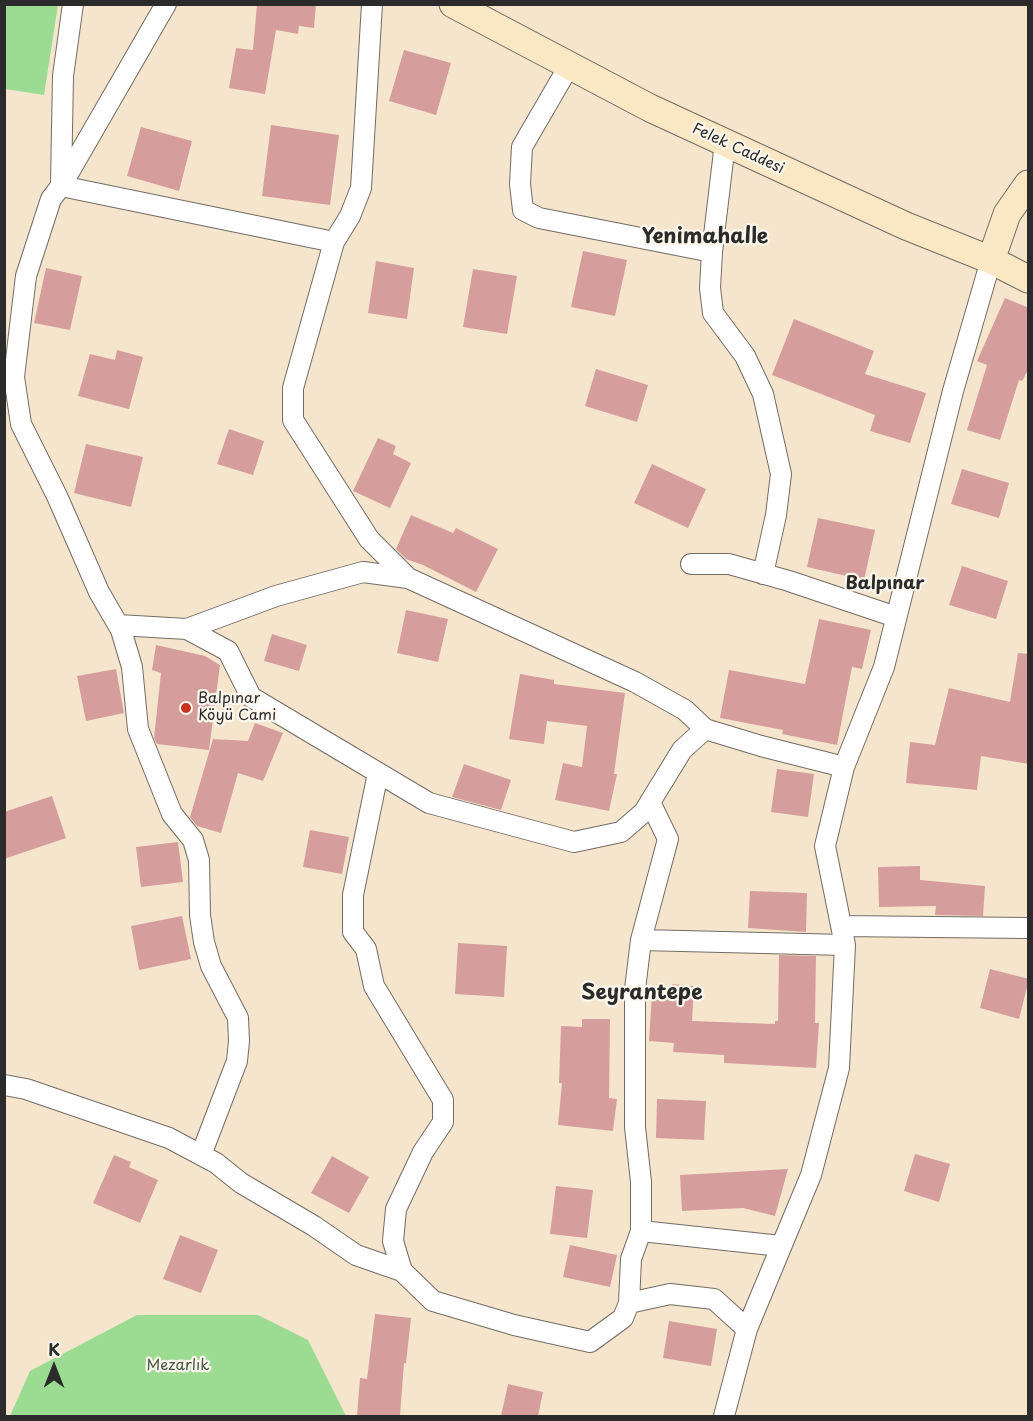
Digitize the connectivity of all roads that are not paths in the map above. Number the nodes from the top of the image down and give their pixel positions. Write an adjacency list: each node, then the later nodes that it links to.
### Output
1 (73, 4): 8 (street)
2 (166, 4): 8 (street)
3 (372, 4): 9 (street)
4 (453, 4): 5 (street, Felek Caddesi)
5 (569, 66): 6 (street, Felek Caddesi); 10 (street)
6 (725, 143): 10 (street); 11 (street, Felek Caddesi)
7 (1029, 184): 11 (street)
8 (61, 186): 9 (street); 17 (street)
9 (334, 242): 15 (street)
10 (712, 252): 14 (street)
11 (991, 260): 12 (street, Felek Caddesi); 16 (street)
12 (1029, 279)
13 (691, 564): 14 (street)
14 (763, 574): 16 (street)
15 (408, 578): 18 (street); 19 (street)
16 (896, 617): 20 (street)
17 (118, 625): 18 (street); 27 (street)
18 (187, 629): 21 (street)
19 (705, 729): 20 (street); 22 (street)
20 (844, 767): 24 (street)
21 (378, 773): 22 (street); 30 (street)
22 (650, 802): 25 (street)
23 (1029, 928): 24 (street)
24 (843, 935): 25 (street); 29 (street)
25 (641, 940): 28 (street)
26 (4, 1085): 27 (street)
27 (201, 1155): 30 (street)
28 (641, 1231): 29 (street); 31 (street)
29 (781, 1246): 32 (street)
30 (402, 1271): 31 (street)
31 (629, 1303): 32 (street)
32 (747, 1329): 33 (street)
33 (724, 1416)

